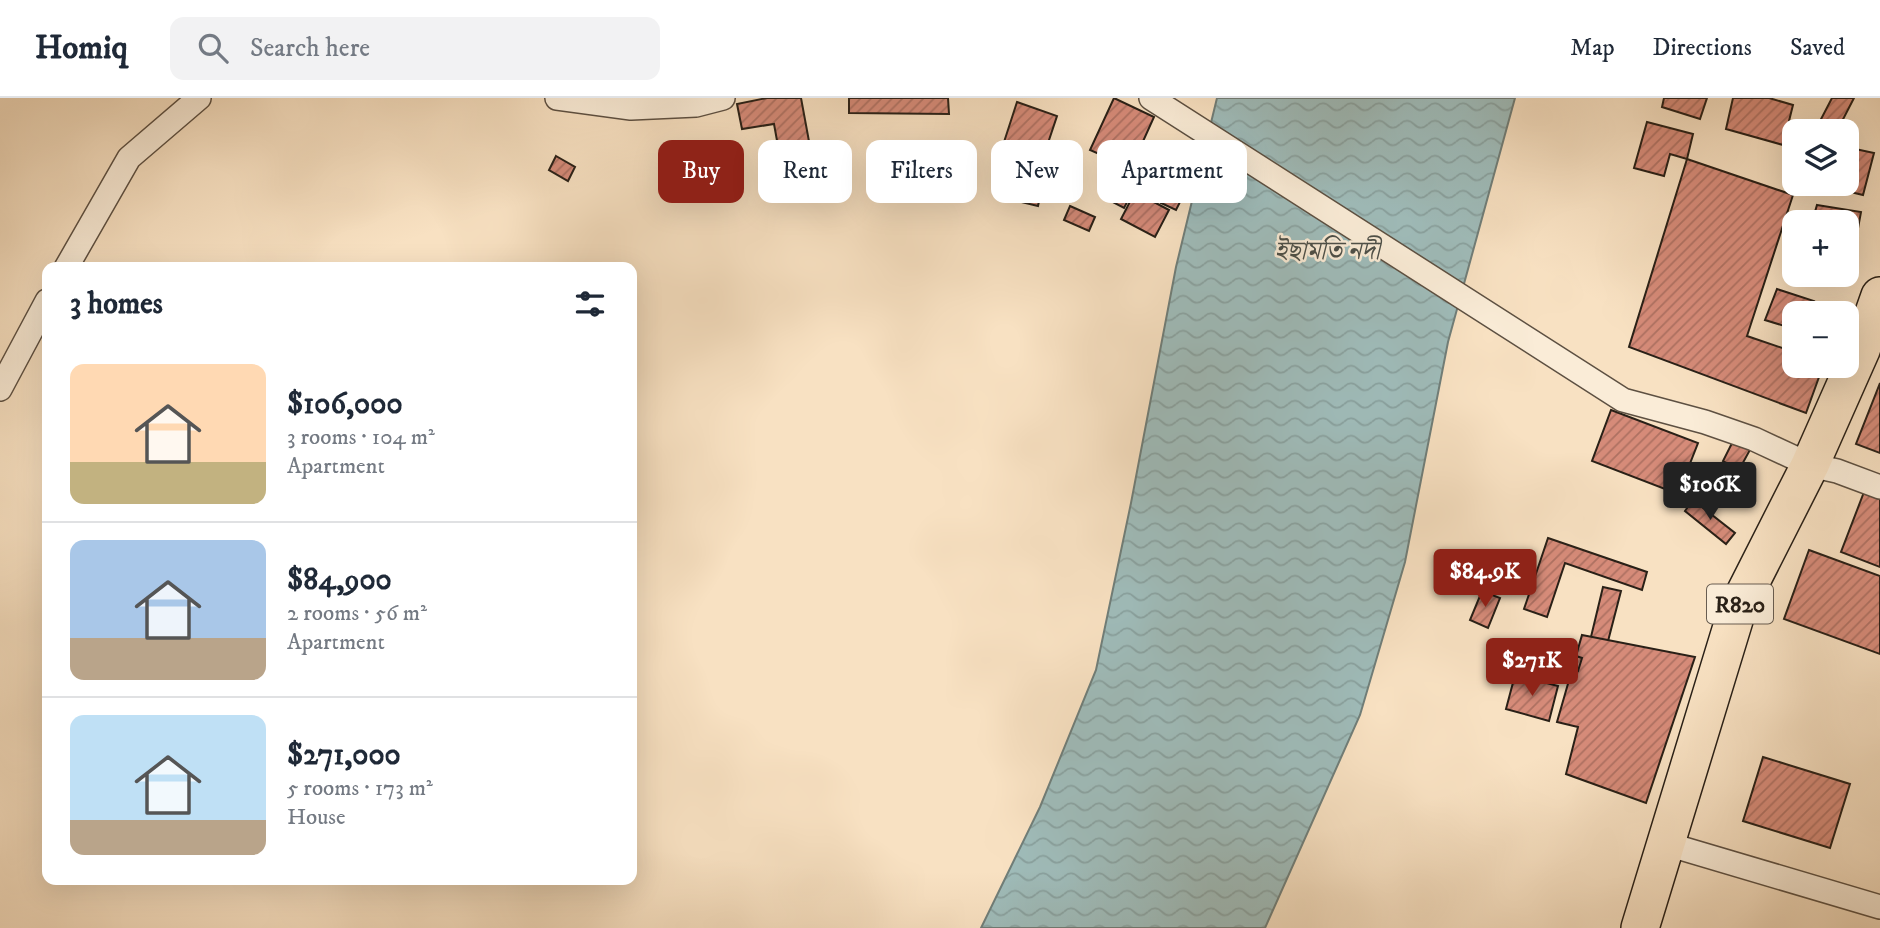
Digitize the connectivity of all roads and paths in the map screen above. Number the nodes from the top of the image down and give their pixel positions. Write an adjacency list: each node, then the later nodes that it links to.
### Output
1 (199, 98): 5 (street)
2 (557, 98): 3 (street)
3 (723, 98)
4 (1151, 98): 9 (street)
5 (68, 262)
6 (1880, 296): 9 (main road, R820)
7 (42, 311): 8 (street)
8 (0, 388)
9 (1810, 465): 10 (street); 11 (main road, R820)
10 (1880, 487)
11 (1667, 844): 12 (street); 13 (main road, R820)
12 (1880, 907)
13 (1640, 928)

